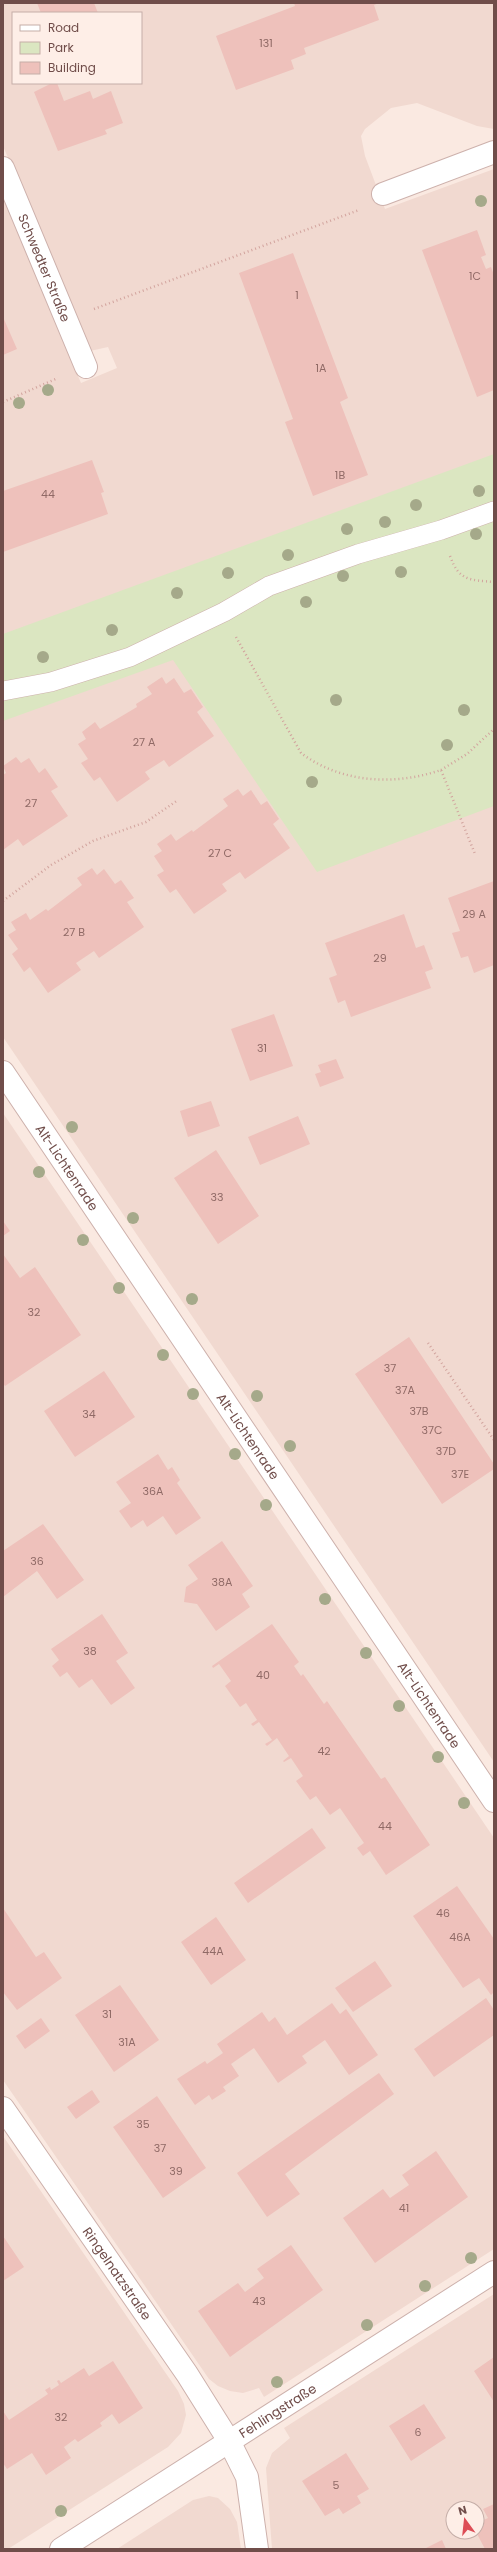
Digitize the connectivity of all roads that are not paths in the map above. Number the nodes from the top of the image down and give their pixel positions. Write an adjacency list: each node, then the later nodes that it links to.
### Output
1 (494, 152): 3 (street)
2 (3, 168): 4 (street, Schwedter Straße)
3 (383, 194)
4 (86, 367)
5 (494, 511): 6 (lane)
6 (3, 691)
7 (3, 1072): 8 (street, Alt-Lichtenrade)
8 (494, 1801)
9 (3, 2108): 11 (street, Ringelnatzstraße)
10 (494, 2272): 11 (street, Fehlingstraße)
11 (229, 2441): 12 (street, Fehlingstraße); 13 (street, Ringelnatzstraße)
12 (61, 2549)
13 (257, 2549)

